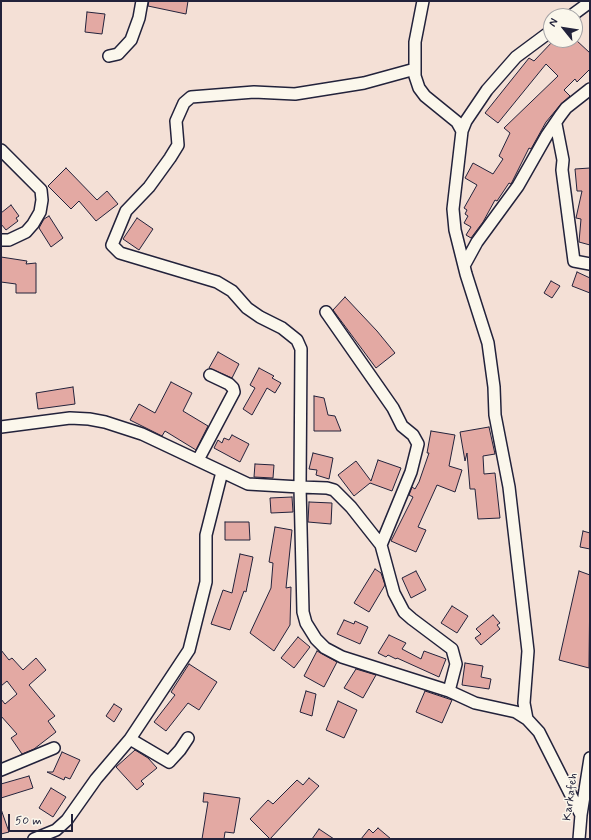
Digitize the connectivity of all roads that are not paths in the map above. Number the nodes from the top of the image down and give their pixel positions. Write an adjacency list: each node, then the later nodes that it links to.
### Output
1 (142, 1): 5 (street)
2 (423, 1): 3 (street); 6 (street)
3 (433, 1)
4 (543, 37): 8 (street)
5 (109, 56)
6 (415, 69): 9 (street); 21 (street)
7 (590, 89): 10 (street)
8 (473, 110): 9 (street); 11 (street)
9 (446, 113): 11 (street)
10 (556, 124): 14 (street); 15 (street)
11 (462, 131): 14 (street)
12 (1, 150): 13 (street)
13 (1, 240)
14 (465, 264): 24 (street)
15 (590, 264)
16 (326, 312): 22 (street)
17 (210, 375): 19 (street)
18 (1, 427): 19 (street)
19 (198, 460): 20 (street)
20 (222, 472): 21 (street); 26 (street)
21 (300, 487): 22 (street); 23 (street)
22 (381, 545): 23 (street)
23 (449, 691): 24 (street)
24 (527, 719): 30 (street)
25 (188, 738): 26 (street)
26 (130, 739): 31 (street)
27 (54, 748): 29 (street)
28 (590, 758): 30 (street, Karkafeh)
29 (1, 770)
30 (581, 815): 32 (street, Karkafeh)
31 (34, 839)
32 (579, 839)

